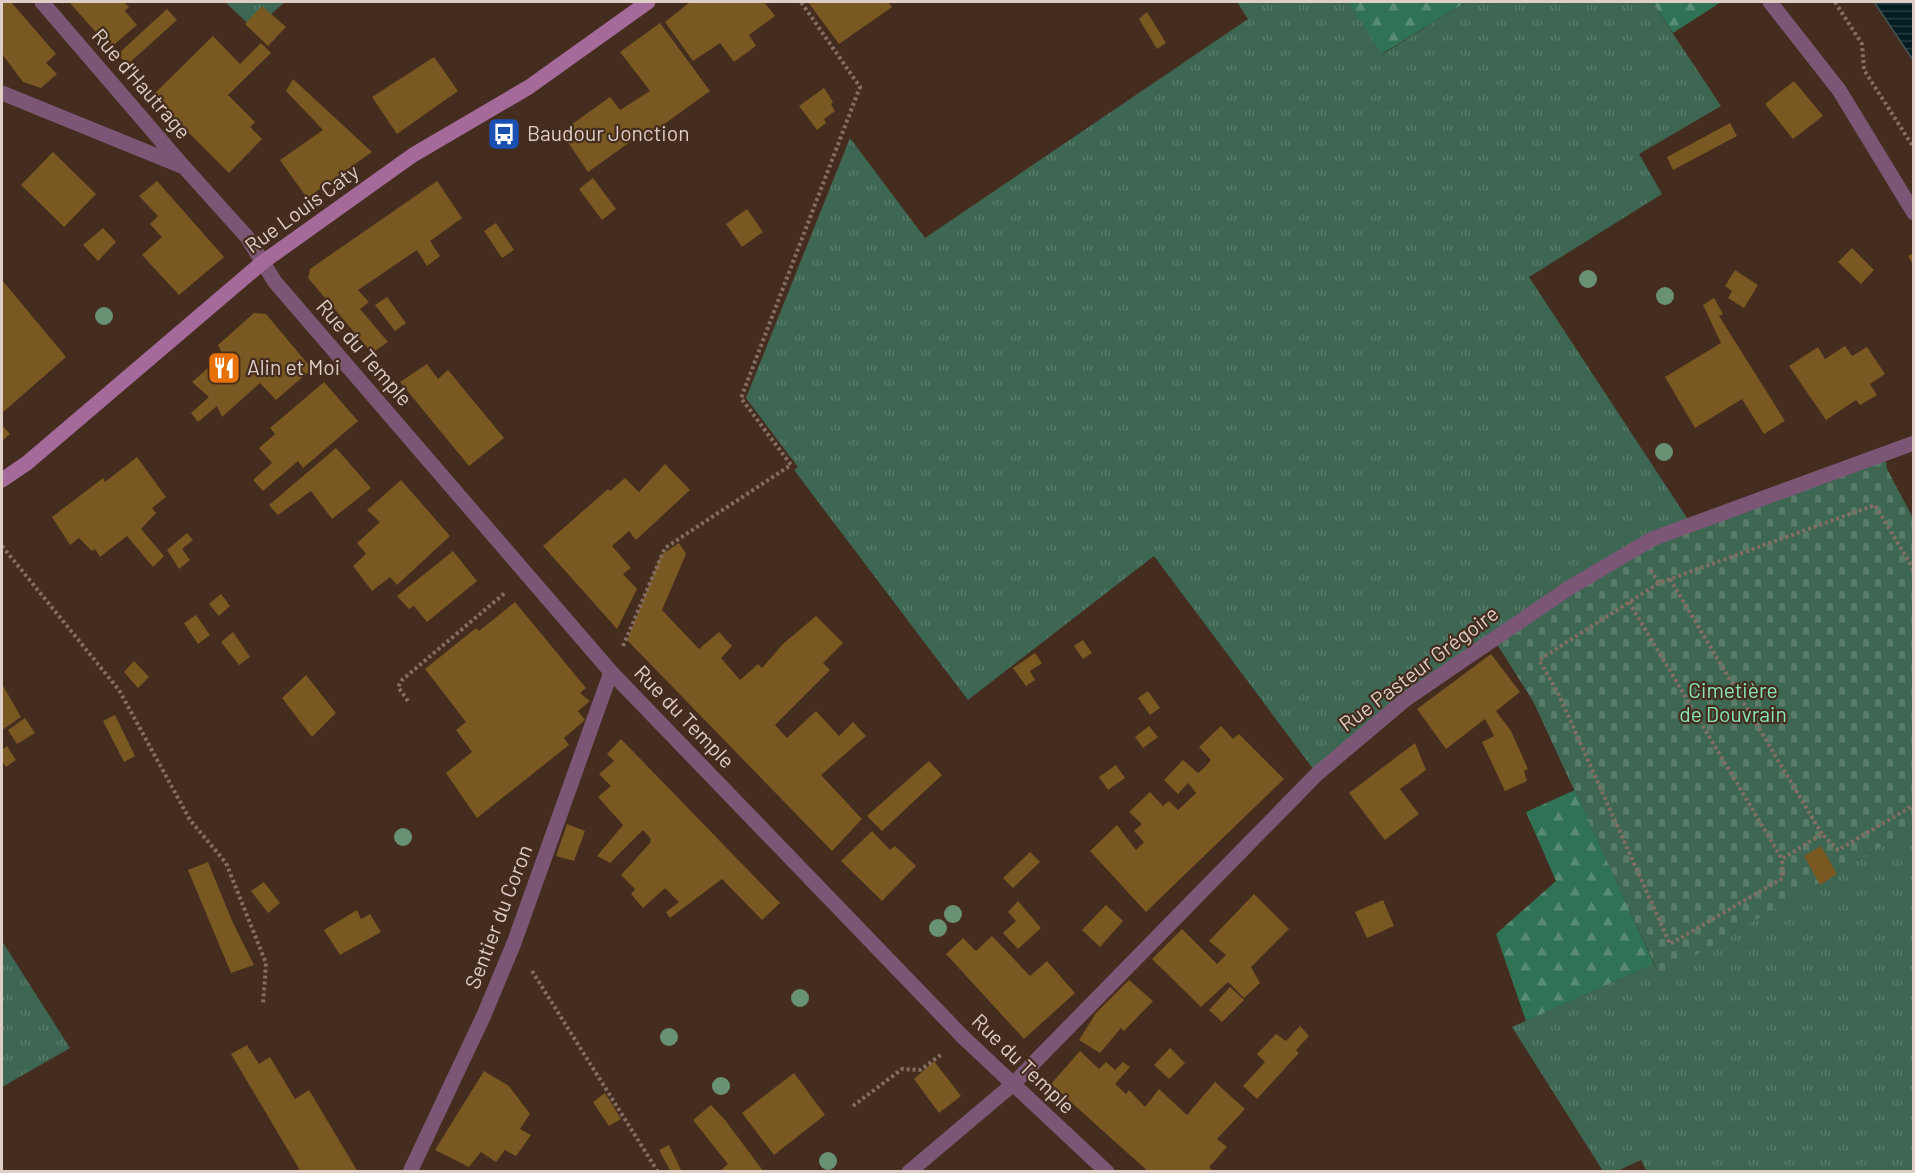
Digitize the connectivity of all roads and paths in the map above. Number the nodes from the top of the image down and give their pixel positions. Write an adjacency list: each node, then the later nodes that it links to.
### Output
1 (42, 2): 8 (street, Rue d'Hautrage)
2 (648, 2): 10 (main road, Rue Louis Caty)
3 (801, 2): 18 (path)
4 (1770, 2): 9 (street)
5 (1835, 2): 7 (path)
6 (2, 93): 8 (street, Rue d'Hautrage)
7 (1914, 148)
8 (184, 167): 10 (street, Rue d'Hautrage)
9 (1914, 213)
10 (263, 262): 12 (main road, Rue Louis Caty); 15 (street, Rue du Temple)
11 (1914, 443): 26 (street, Rue Pasteur Grégoire)
12 (2, 480)
13 (2, 546): 24 (path)
14 (1914, 570): 16 (path)
15 (527, 574): 18 (street, Rue du Temple); 19 (path)
16 (1670, 579): 17 (path); 21 (path)
17 (1629, 602): 22 (path); 22 (path)
18 (611, 672): 23 (street, Sentier du Coron); 25 (street, Rue du Temple)
19 (408, 701)
20 (1914, 805): 21 (path)
21 (1822, 834): 22 (path)
22 (1782, 859)
23 (514, 943): 28 (street, Sentier du Coron); 29 (path)
24 (263, 1005)
25 (964, 1038): 26 (street, Rue du Temple); 27 (path)
26 (1012, 1085): 30 (street, Rue Pasteur Grégoire); 31 (street, Rue du Temple)
27 (853, 1106)
28 (410, 1172)
29 (658, 1172)
30 (909, 1172)
31 (1107, 1172)

